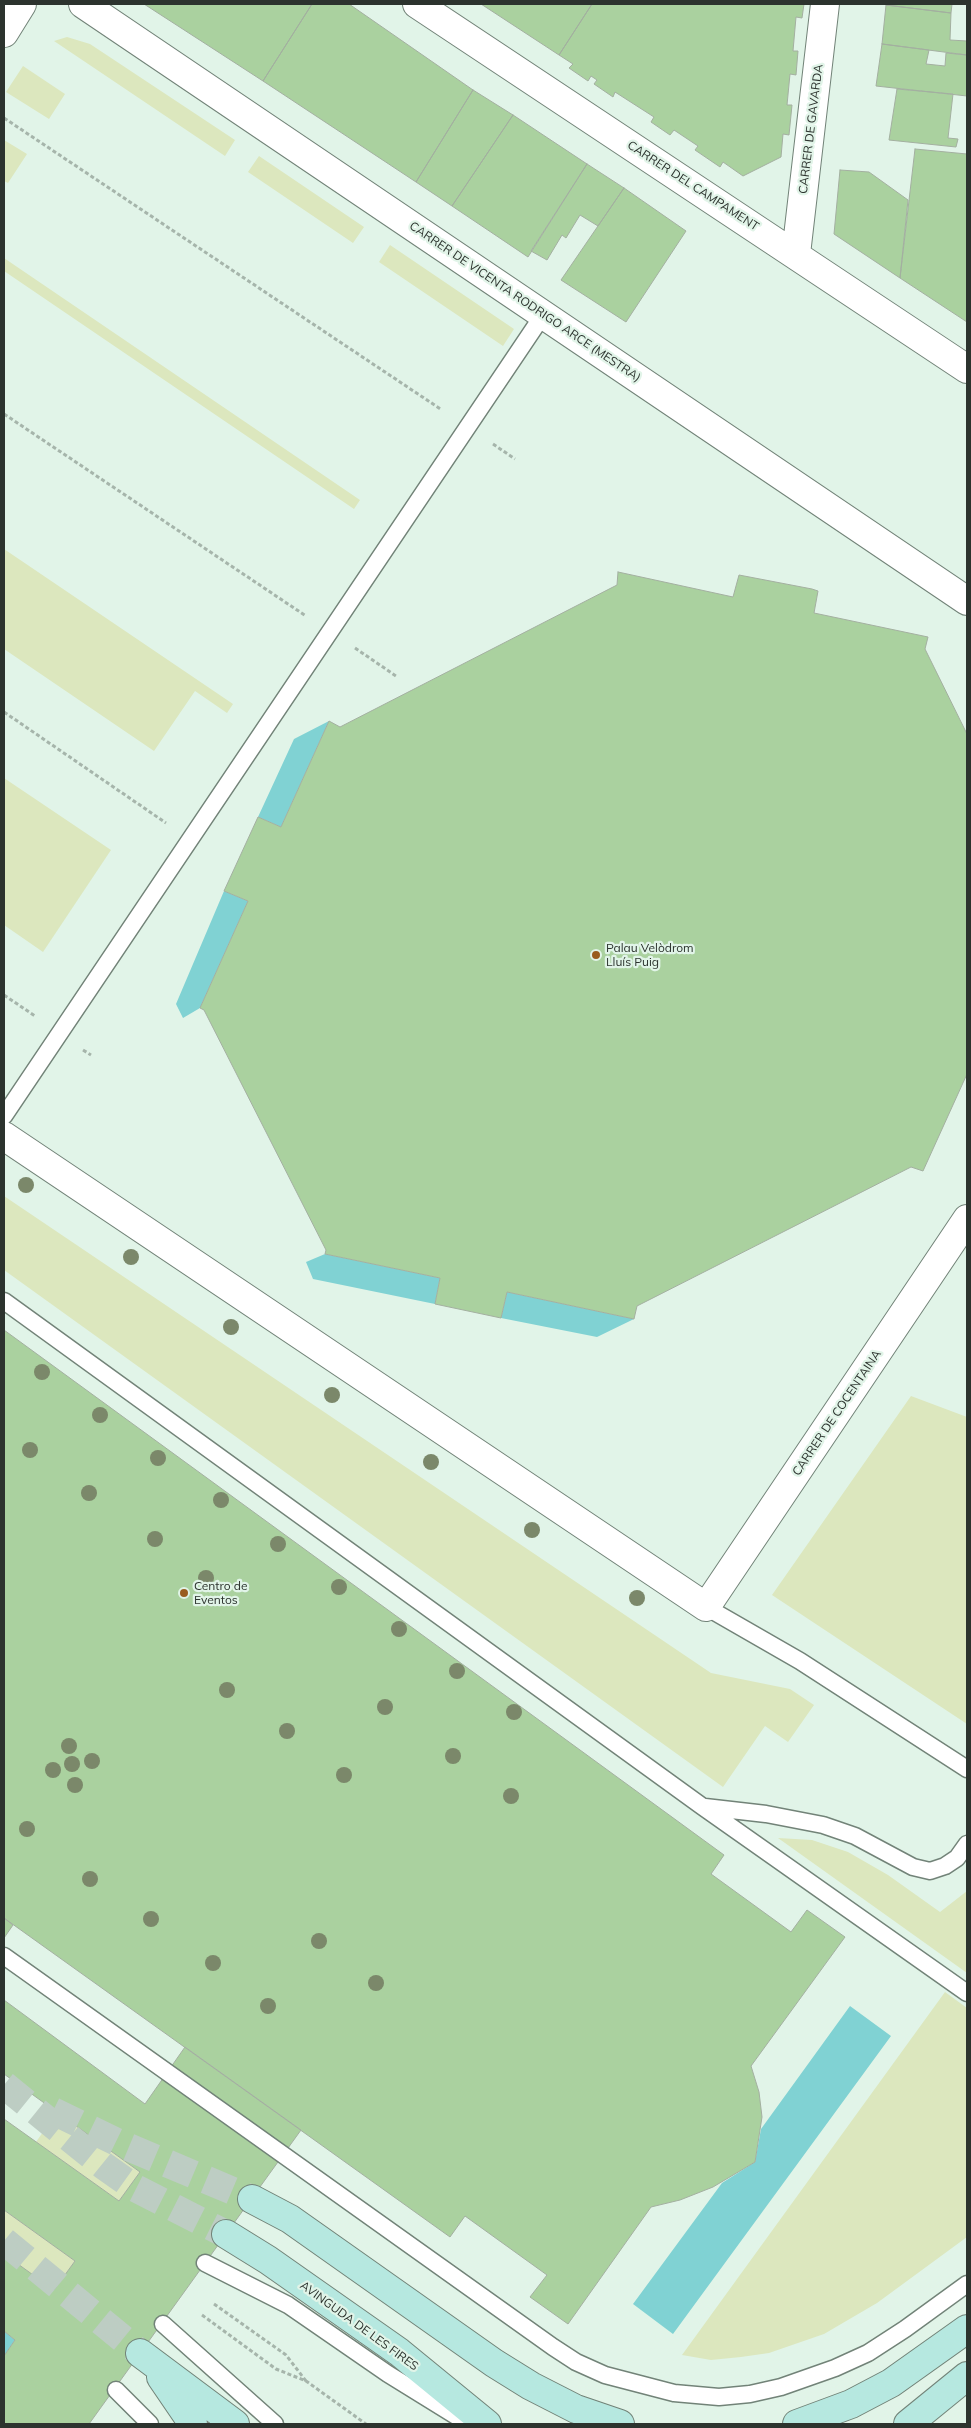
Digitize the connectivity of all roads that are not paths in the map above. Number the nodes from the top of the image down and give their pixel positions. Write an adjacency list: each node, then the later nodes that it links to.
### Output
1 (22, 4): 5 (street)
2 (83, 4): 7 (street, CARRER DE VICENTA RODRIGO ARCE (MESTRA))
3 (417, 4): 6 (street, CARRER DEL CAMPAMENT)
4 (825, 4): 6 (street, CARRER DE GAVARDA)
5 (4, 33)
6 (796, 254): 8 (street, CARRER DEL CAMPAMENT)
7 (543, 315): 9 (street, CARRER DE VICENTA RODRIGO ARCE (MESTRA)); 10 (lane)
8 (967, 368)
9 (967, 601)
10 (4, 1116)
11 (4, 1136): 14 (street)
12 (967, 1219): 14 (street, CARRER DE COCENTAINA)
13 (4, 1301): 16 (lane)
14 (706, 1607): 15 (lane)
15 (967, 1769)
16 (703, 1807): 17 (lane); 19 (lane)
17 (967, 1844)
18 (4, 1956): 23 (lane)
19 (967, 1993)
20 (252, 2199): 34 (main road)
21 (226, 2234): 33 (main road, AVINGUDA DE LES FIRES)
22 (205, 2263): 32 (lane)
23 (967, 2284)
24 (163, 2324): 31 (lane)
25 (967, 2328): 35 (main road)
26 (967, 2376): 36 (main road)
27 (116, 2390): 28 (lane)
28 (150, 2424)
29 (193, 2424): 30 (main road)
30 (235, 2424)
31 (275, 2424)
32 (469, 2424)
33 (487, 2424)
34 (620, 2424)
35 (797, 2424)
36 (908, 2424)

